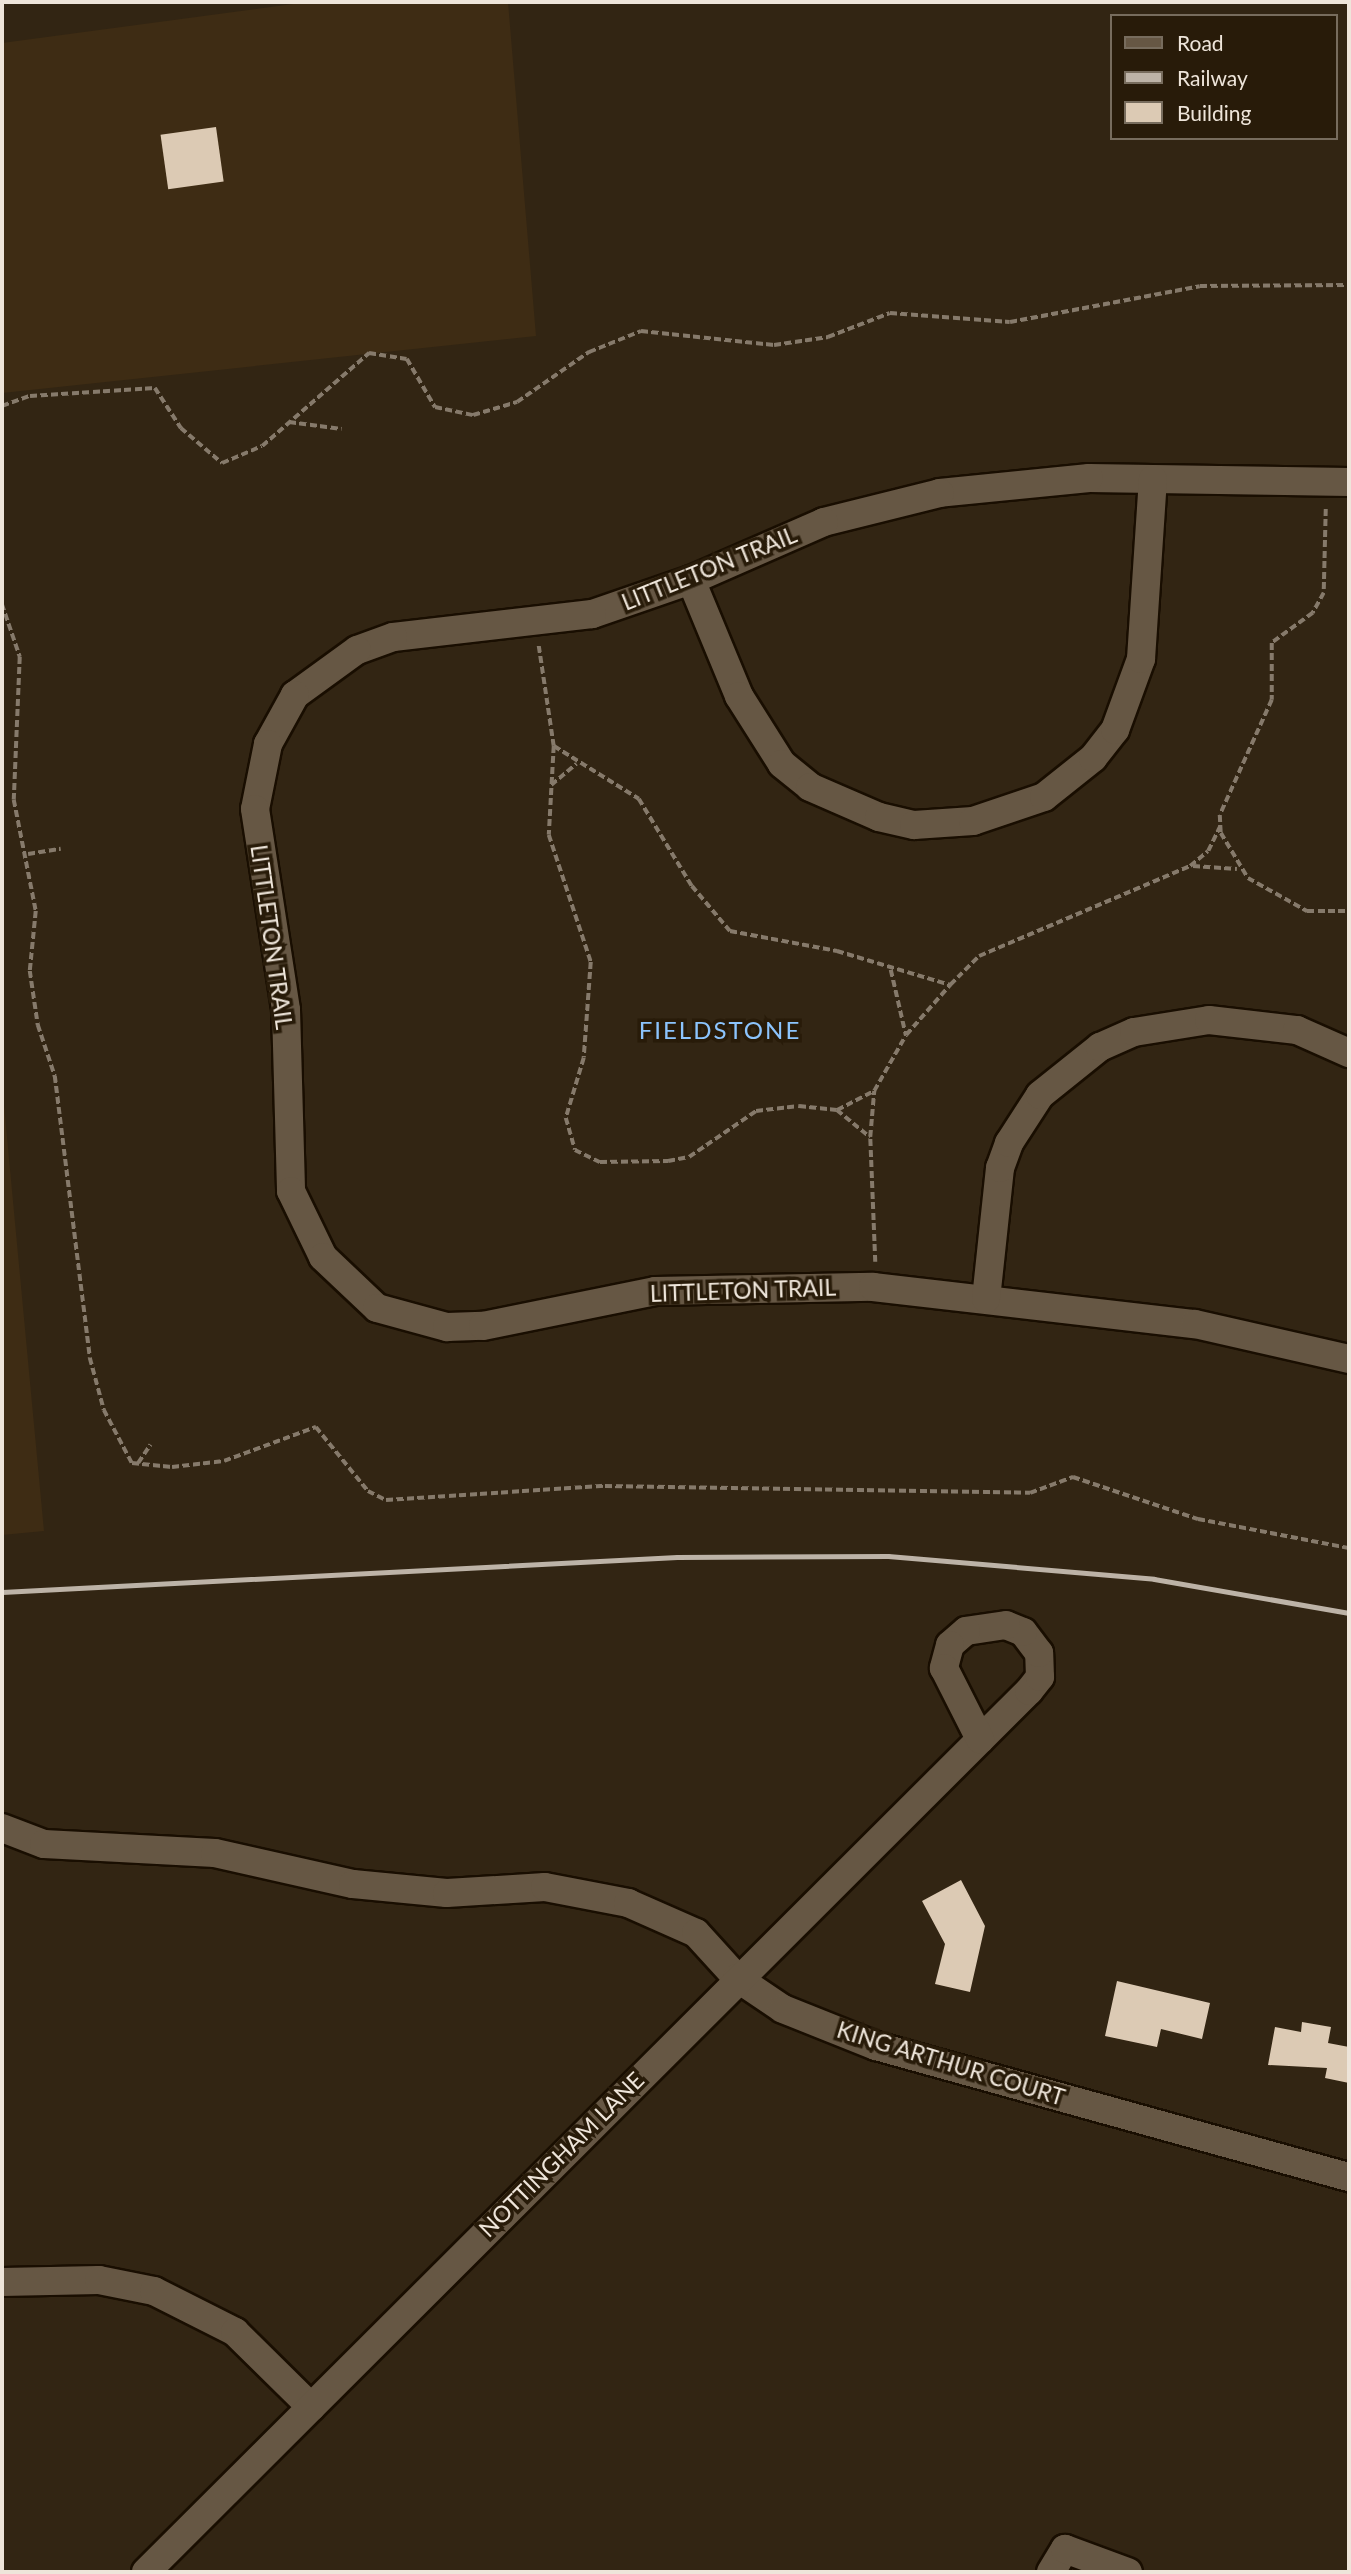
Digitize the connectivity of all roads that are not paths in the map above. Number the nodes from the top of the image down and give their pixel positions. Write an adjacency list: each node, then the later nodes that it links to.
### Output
1 (1153, 479): 2 (street, LITTLETON TRAIL); 3 (street, LITTLETON TRAIL); 3 (street)
2 (1349, 482)
3 (691, 580): 5 (street, LITTLETON TRAIL)
4 (1349, 1053): 5 (street)
5 (986, 1299): 6 (street, LITTLETON TRAIL)
6 (1349, 1359)
7 (980, 1739): 9 (street, NOTTINGHAM LANE)
8 (2, 1828): 9 (street, KING ARTHUR COURT)
9 (737, 1978): 10 (street, KING ARTHUR COURT); 12 (street, NOTTINGHAM LANE)
10 (1349, 2177)
11 (2, 2282): 12 (street)
12 (311, 2407): 13 (street, NOTTINGHAM LANE)
13 (146, 2572)
14 (1051, 2572): 15 (street)
15 (1128, 2572)

